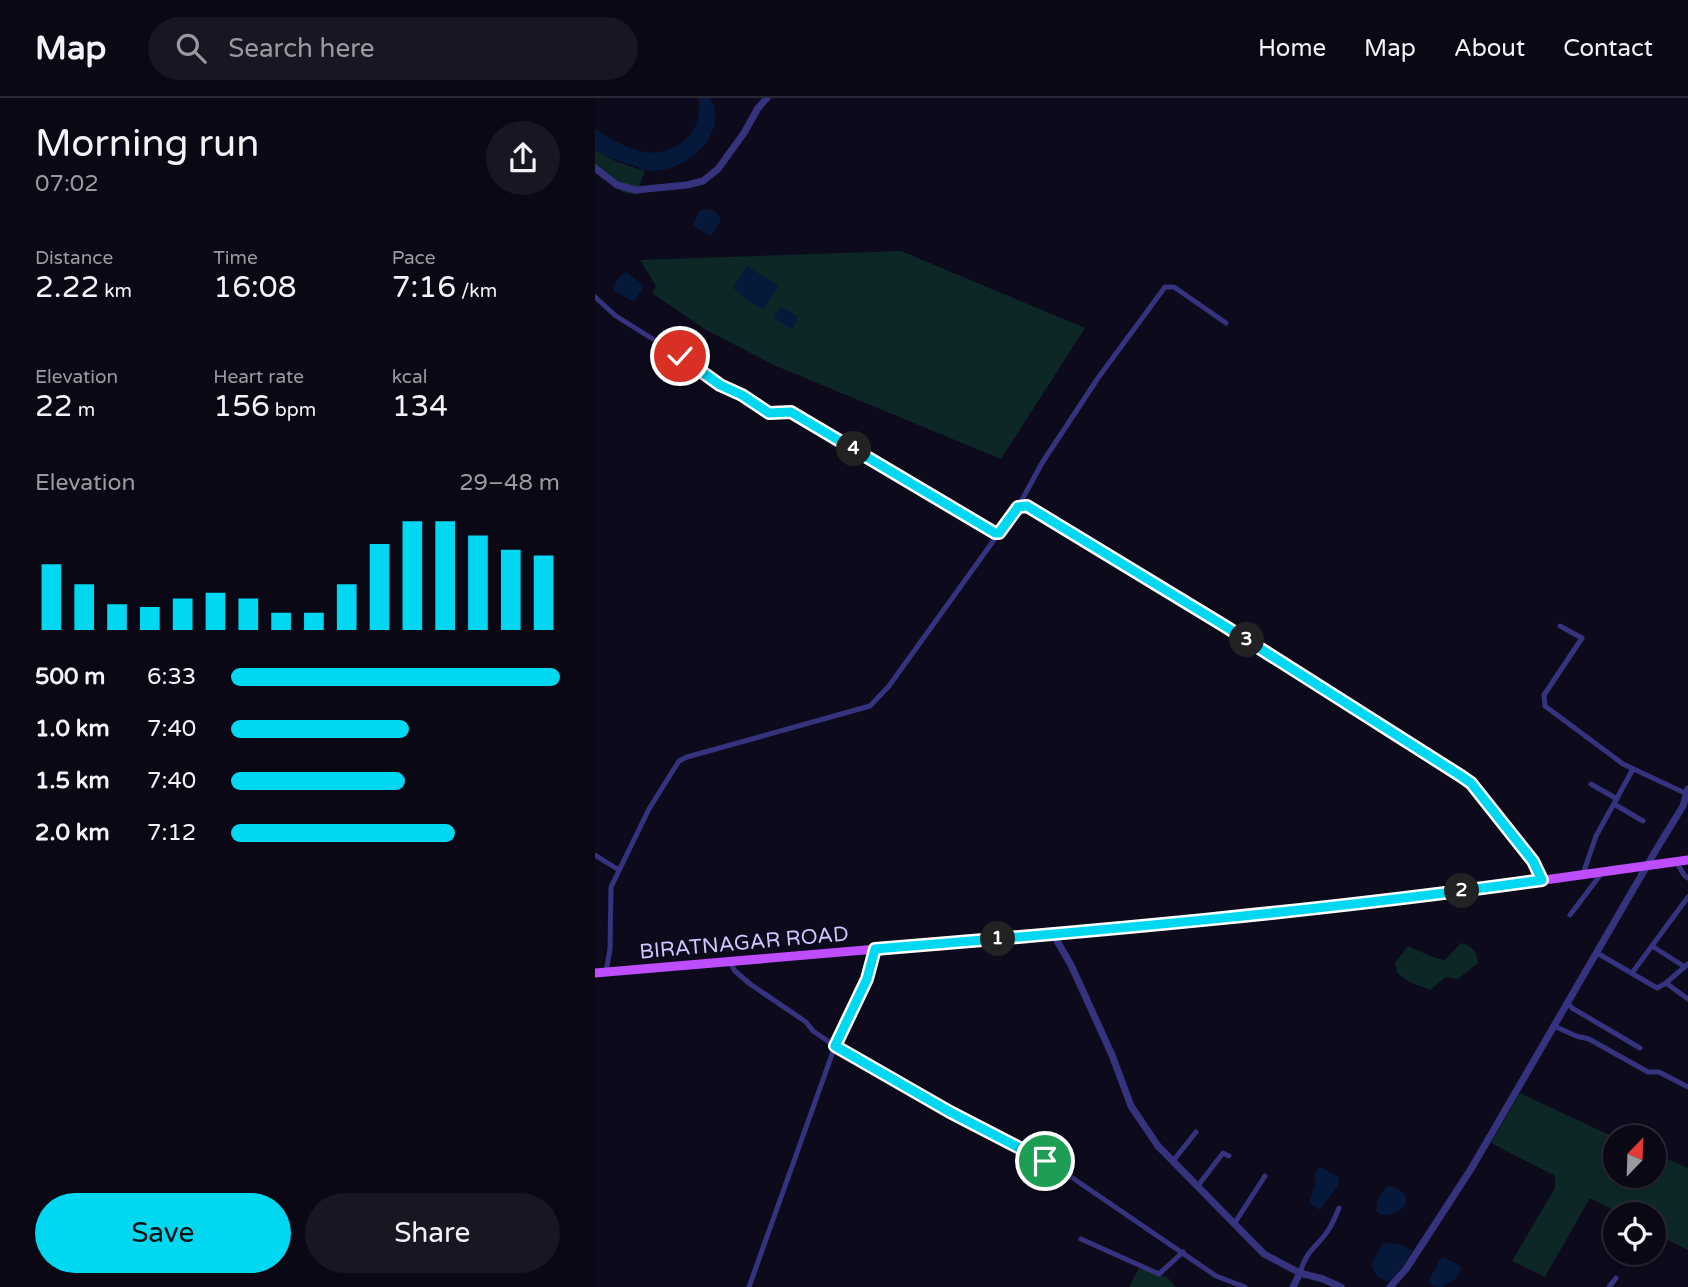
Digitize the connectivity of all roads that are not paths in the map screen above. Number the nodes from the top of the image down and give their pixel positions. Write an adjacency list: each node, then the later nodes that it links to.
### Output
1 (767, 98): 2 (street)
2 (595, 168)
3 (595, 297): 6 (street)
4 (1226, 323): 5 (street)
5 (1018, 507): 6 (street); 21 (street)
6 (999, 533): 17 (street)
7 (1560, 626): 8 (street)
8 (1633, 769): 10 (street); 11 (street)
9 (1591, 784): 11 (street)
10 (1687, 791): 16 (street)
11 (1615, 801): 12 (street); 19 (street)
12 (1643, 821)
13 (595, 855): 17 (street)
14 (1688, 860): 15 (main road, BIRATNAGAR ROAD)
15 (1676, 861): 16 (main road, BIRATNAGAR ROAD); 20 (street)
16 (1648, 865): 18 (main road, BIRATNAGAR ROAD); 27 (street)
17 (619, 870): 30 (street)
18 (1603, 871): 19 (main road, BIRATNAGAR ROAD); 23 (street)
19 (1583, 874): 21 (main road, BIRATNAGAR ROAD)
20 (1688, 878)
21 (1542, 880): 24 (main road, BIRATNAGAR ROAD)
22 (1688, 897): 25 (street)
23 (1570, 915)
24 (1053, 934): 26 (main road, BIRATNAGAR ROAD); 42 (street)
25 (1652, 946): 29 (street); 32 (street)
26 (875, 949): 28 (main road, BIRATNAGAR ROAD); 37 (street)
27 (1597, 953): 32 (street); 35 (street)
28 (729, 961): 30 (main road, BIRATNAGAR ROAD); 37 (street)
29 (1686, 965): 33 (street)
30 (605, 972): 31 (main road, BIRATNAGAR ROAD)
31 (595, 973)
32 (1632, 973): 33 (street)
33 (1666, 983): 34 (street)
34 (1688, 999)
35 (1567, 1003): 36 (street); 38 (street)
36 (1554, 1026): 39 (street); 55 (street)
37 (835, 1046): 48 (street); 51 (street)
38 (1640, 1048)
39 (1688, 1087)
40 (1196, 1132): 42 (street)
41 (1229, 1156): 44 (street)
42 (1173, 1161): 44 (street)
43 (1265, 1176): 46 (street)
44 (1197, 1187): 46 (street)
45 (1339, 1208): 49 (street)
46 (1234, 1224): 49 (street)
47 (1081, 1239): 48 (street)
48 (1183, 1252): 52 (street)
49 (1300, 1273): 53 (street); 54 (street)
50 (1616, 1278): 56 (street)
51 (749, 1287)
52 (1245, 1287)
53 (1293, 1287)
54 (1341, 1287)
55 (1390, 1287)
56 (1609, 1287)

